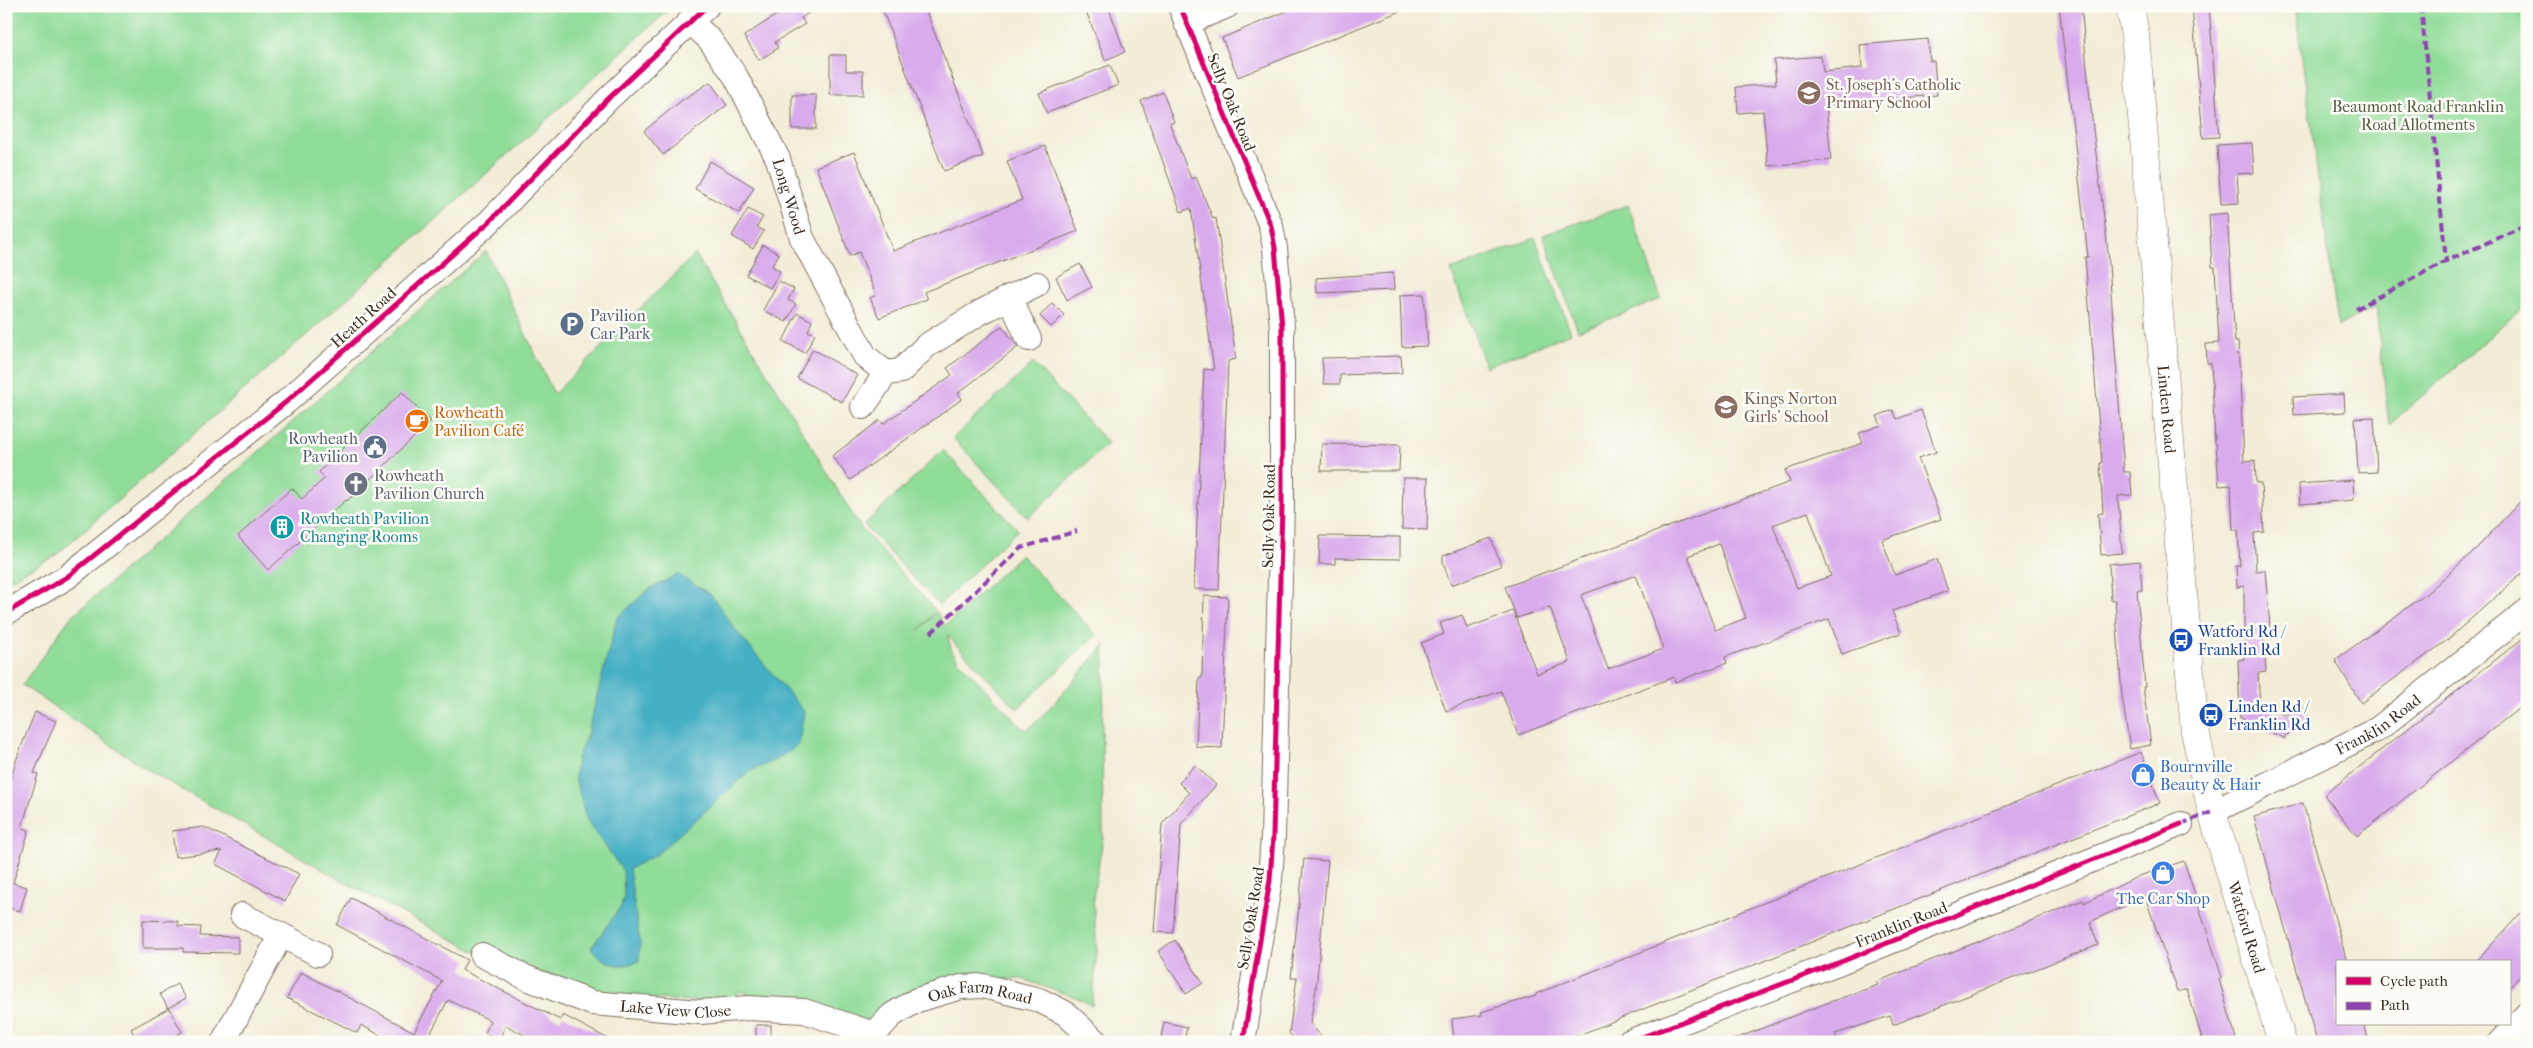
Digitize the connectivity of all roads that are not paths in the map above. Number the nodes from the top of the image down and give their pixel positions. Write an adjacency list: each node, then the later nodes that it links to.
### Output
1 (1227, 6): 4 (street)
2 (2130, 6): 12 (highway, Linden Road)
3 (699, 14): 8 (street, Long Wood); 11 (street, Heath Road)
4 (1183, 15): 22 (street, Selly Oak Road)
5 (1037, 284): 6 (street)
6 (1009, 297): 7 (street); 8 (street)
7 (1030, 339)
8 (886, 373): 9 (street)
9 (863, 407)
10 (2527, 611): 12 (street, Franklin Road)
11 (6, 613)
12 (2212, 812): 24 (highway, Watford Road)
13 (2181, 824): 23 (street, Franklin Road)
14 (242, 915): 15 (street)
15 (281, 935): 16 (street); 20 (street)
16 (318, 954)
17 (482, 955): 19 (street, Lake View Close)
18 (2527, 1014): 25 (street)
19 (871, 1038): 21 (street, Oak Farm Road)
20 (223, 1042)
21 (1096, 1042)
22 (1243, 1042)
23 (1629, 1042)
24 (2282, 1042)
25 (2500, 1042)

